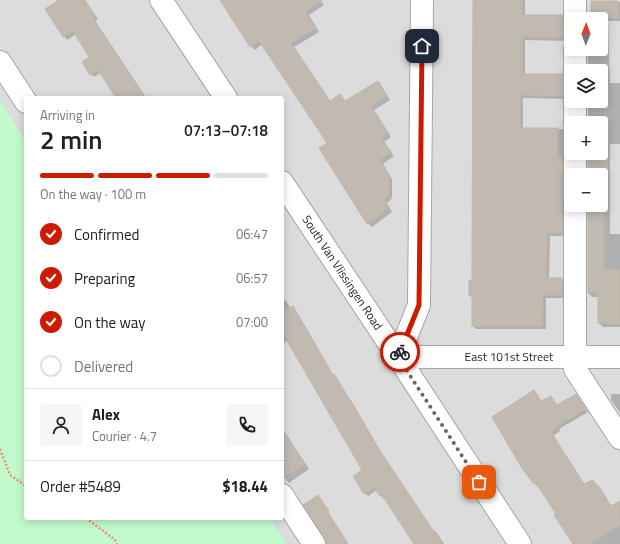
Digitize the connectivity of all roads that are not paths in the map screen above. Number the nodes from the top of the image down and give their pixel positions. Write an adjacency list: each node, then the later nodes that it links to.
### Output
1 (161, 0): 6 (street)
2 (422, 0): 12 (street)
3 (575, 0): 4 (street)
4 (575, 12)
5 (0, 62): 7 (street)
6 (225, 96)
7 (24, 99)
8 (284, 185): 12 (street, South Van Vlissingen Road)
9 (575, 212): 10 (street)
10 (575, 356): 11 (street, East 101st Street); 12 (street, East 101st Street); 13 (street)
11 (620, 356)
12 (398, 357): 16 (street, South Van Vlissingen Road)
13 (620, 438)
14 (284, 498): 15 (street)
15 (314, 544)
16 (520, 544)

